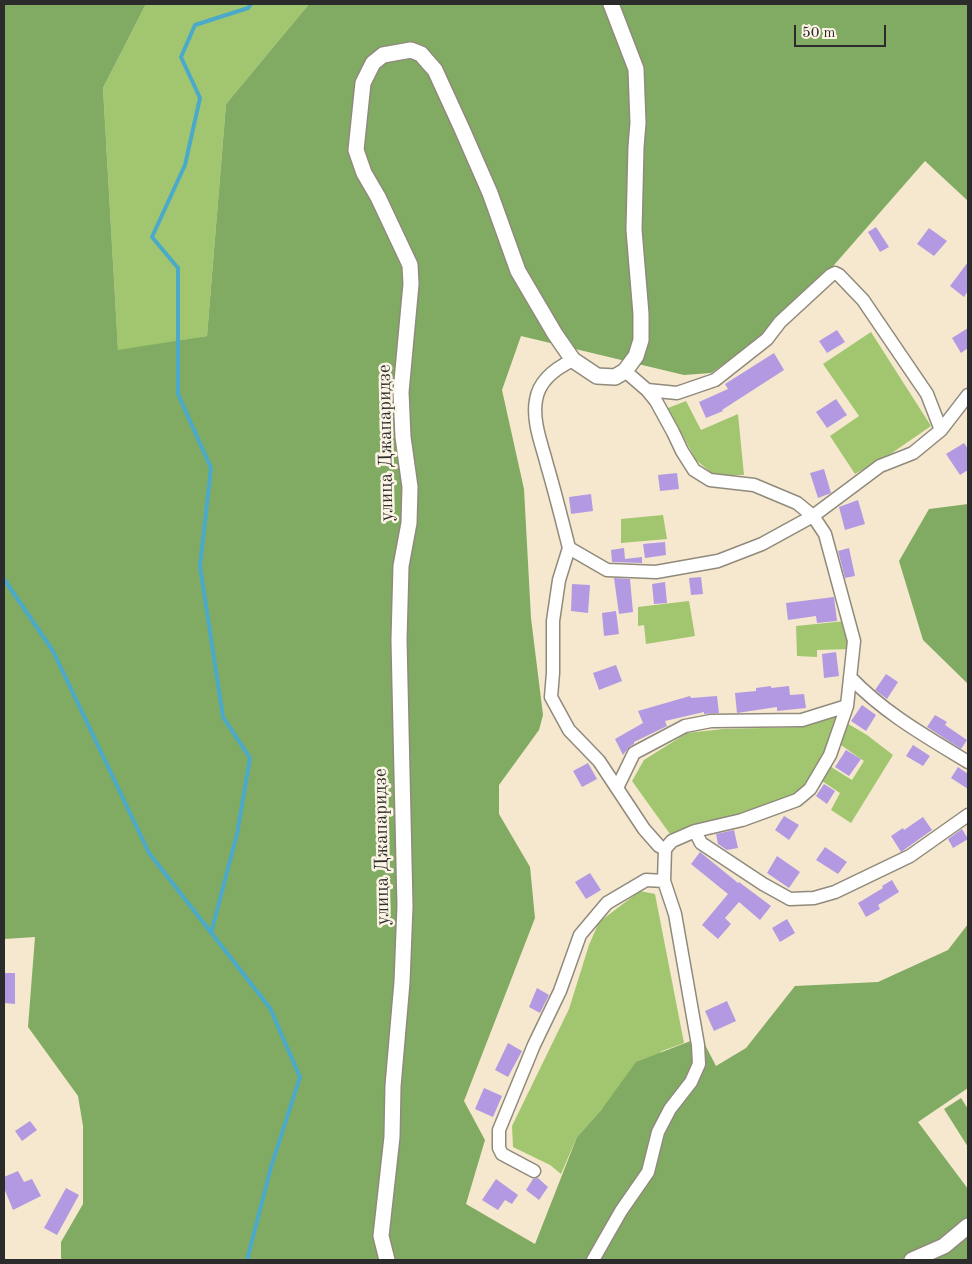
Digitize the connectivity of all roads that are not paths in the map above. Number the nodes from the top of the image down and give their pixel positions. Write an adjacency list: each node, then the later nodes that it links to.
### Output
1 (611, 4): 3 (street)
2 (573, 360): 3 (street, улица Джапаридзе); 8 (street); 19 (street, улица Джапаридзе)
3 (625, 371): 4 (street)
4 (647, 390): 6 (street); 7 (street)
5 (968, 395): 6 (street)
6 (941, 430): 7 (street)
7 (813, 516): 8 (street); 9 (street)
8 (569, 548): 12 (street)
9 (850, 677): 10 (street); 11 (street)
10 (847, 706): 12 (street); 14 (street)
11 (968, 762)
12 (617, 788): 15 (street)
13 (968, 816): 14 (street)
14 (695, 831): 15 (street)
15 (665, 849): 16 (street)
16 (664, 881): 17 (street); 20 (street)
17 (534, 1171)
18 (968, 1226): 21 (street)
19 (387, 1260)
20 (593, 1260)
21 (912, 1260)

